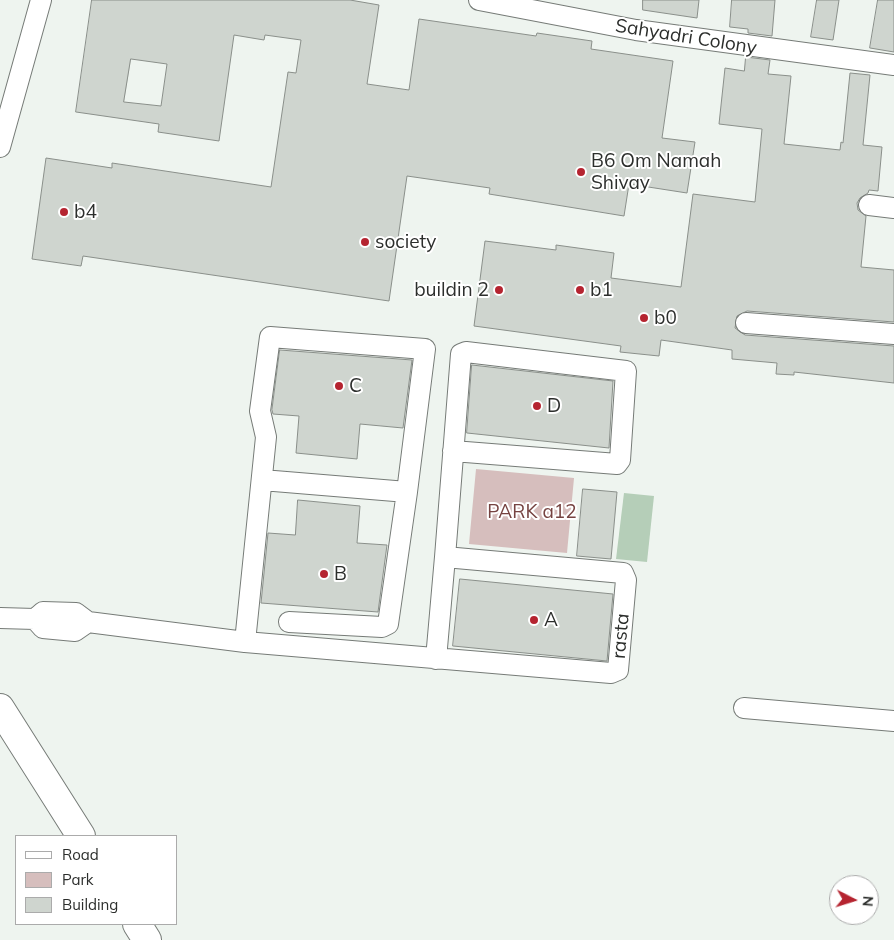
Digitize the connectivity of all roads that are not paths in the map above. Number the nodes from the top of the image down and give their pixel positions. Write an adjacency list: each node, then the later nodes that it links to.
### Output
1 (42, 0): 4 (street)
2 (479, 0): 3 (street, Sahyadri Colony)
3 (894, 65)
4 (4, 117): 5 (street)
5 (0, 147)
6 (869, 205): 7 (street)
7 (894, 208)
8 (746, 323): 9 (street)
9 (894, 334)
10 (453, 451): 10 (street); 13 (street)
11 (262, 480): 12 (street); 12 (street); 16 (street)
12 (407, 492): 15 (street)
13 (445, 557): 17 (street); 17 (street, rasta)
14 (0, 618): 16 (street, rasta)
15 (288, 622)
16 (245, 642): 17 (street, rasta)
17 (436, 659)
18 (0, 708): 21 (street)
19 (744, 708): 20 (street)
20 (894, 722)
21 (81, 835)
22 (138, 925): 23 (street)
23 (147, 940)

